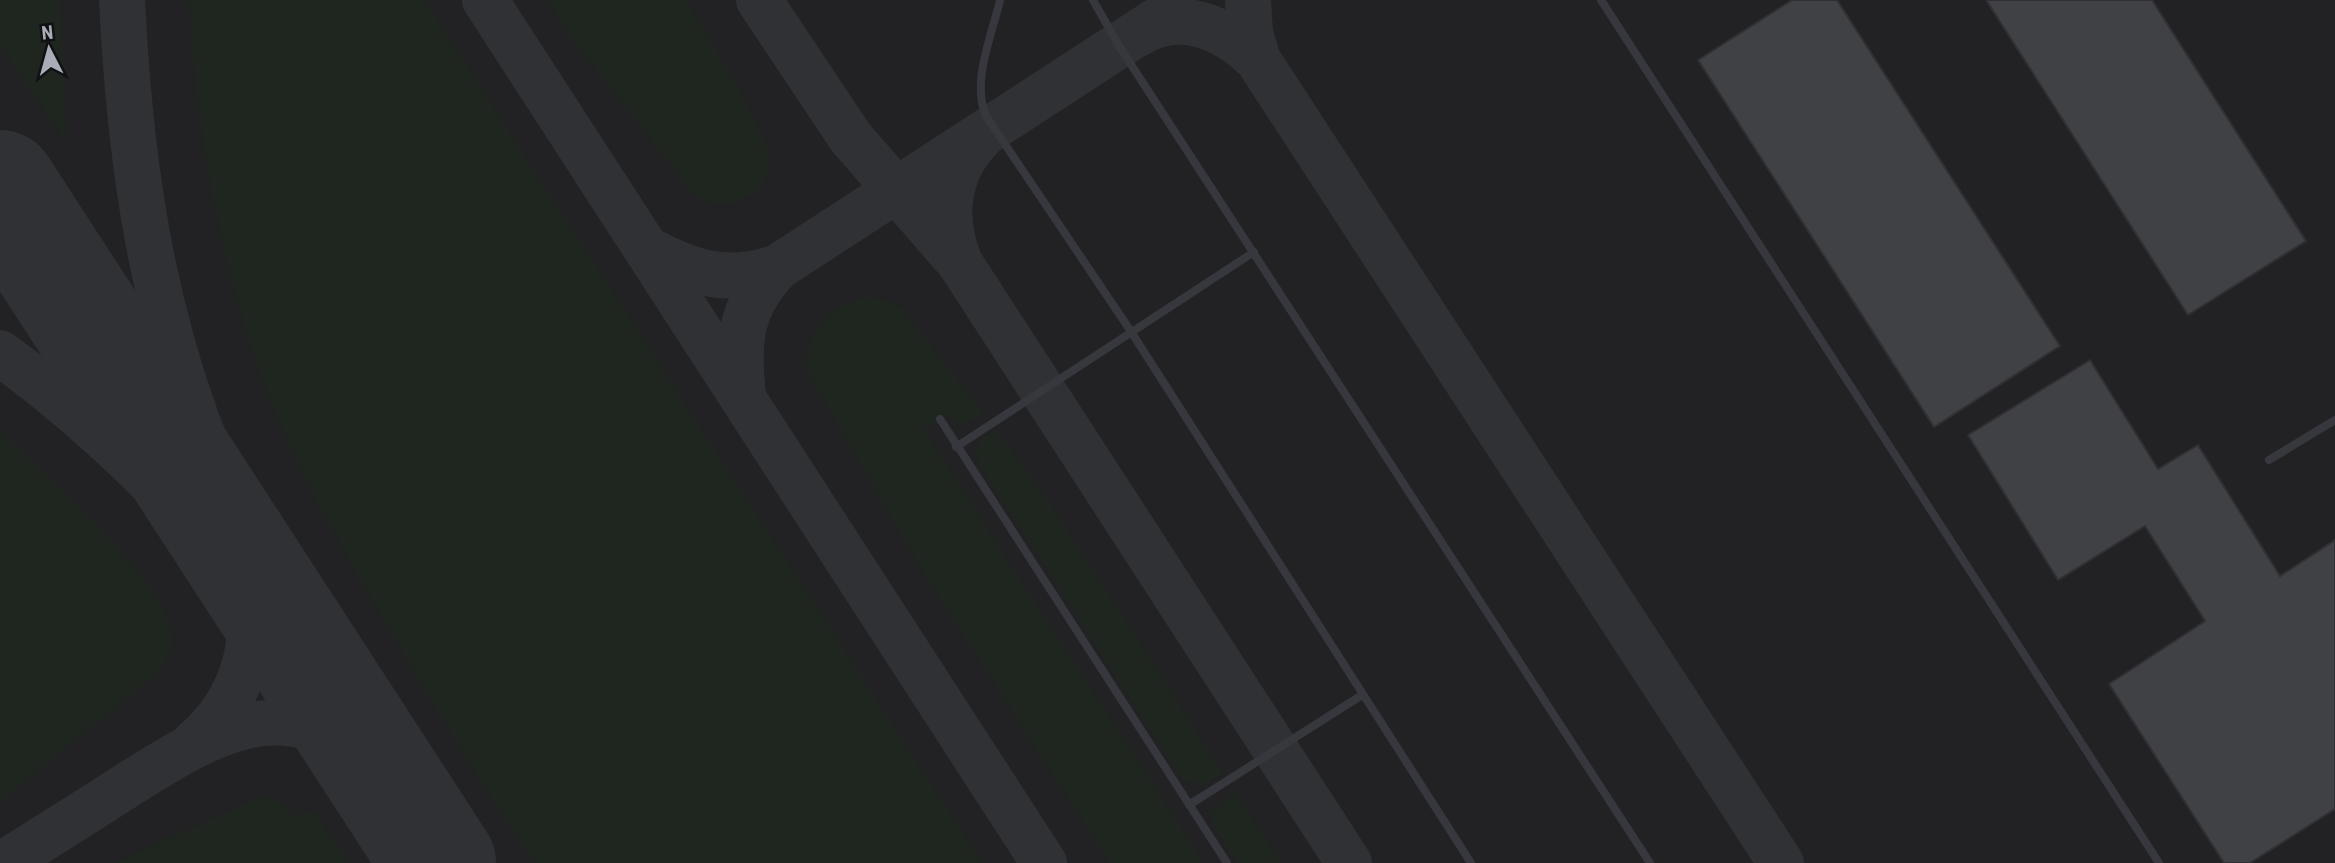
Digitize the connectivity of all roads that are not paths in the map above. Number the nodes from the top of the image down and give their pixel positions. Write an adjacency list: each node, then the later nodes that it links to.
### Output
1 (1000, 0): 5 (lane)
2 (1093, 0): 4 (lane)
3 (1601, 0): 15 (lane)
4 (1254, 252): 5 (lane); 14 (lane)
5 (1130, 330): 8 (lane); 10 (lane)
6 (940, 419): 8 (lane)
7 (2335, 420): 9 (lane)
8 (957, 447): 11 (lane)
9 (2269, 460)
10 (1362, 695): 11 (lane); 13 (lane)
11 (1189, 805): 12 (lane)
12 (1227, 863)
13 (1471, 863)
14 (1650, 863)
15 (2160, 863)

